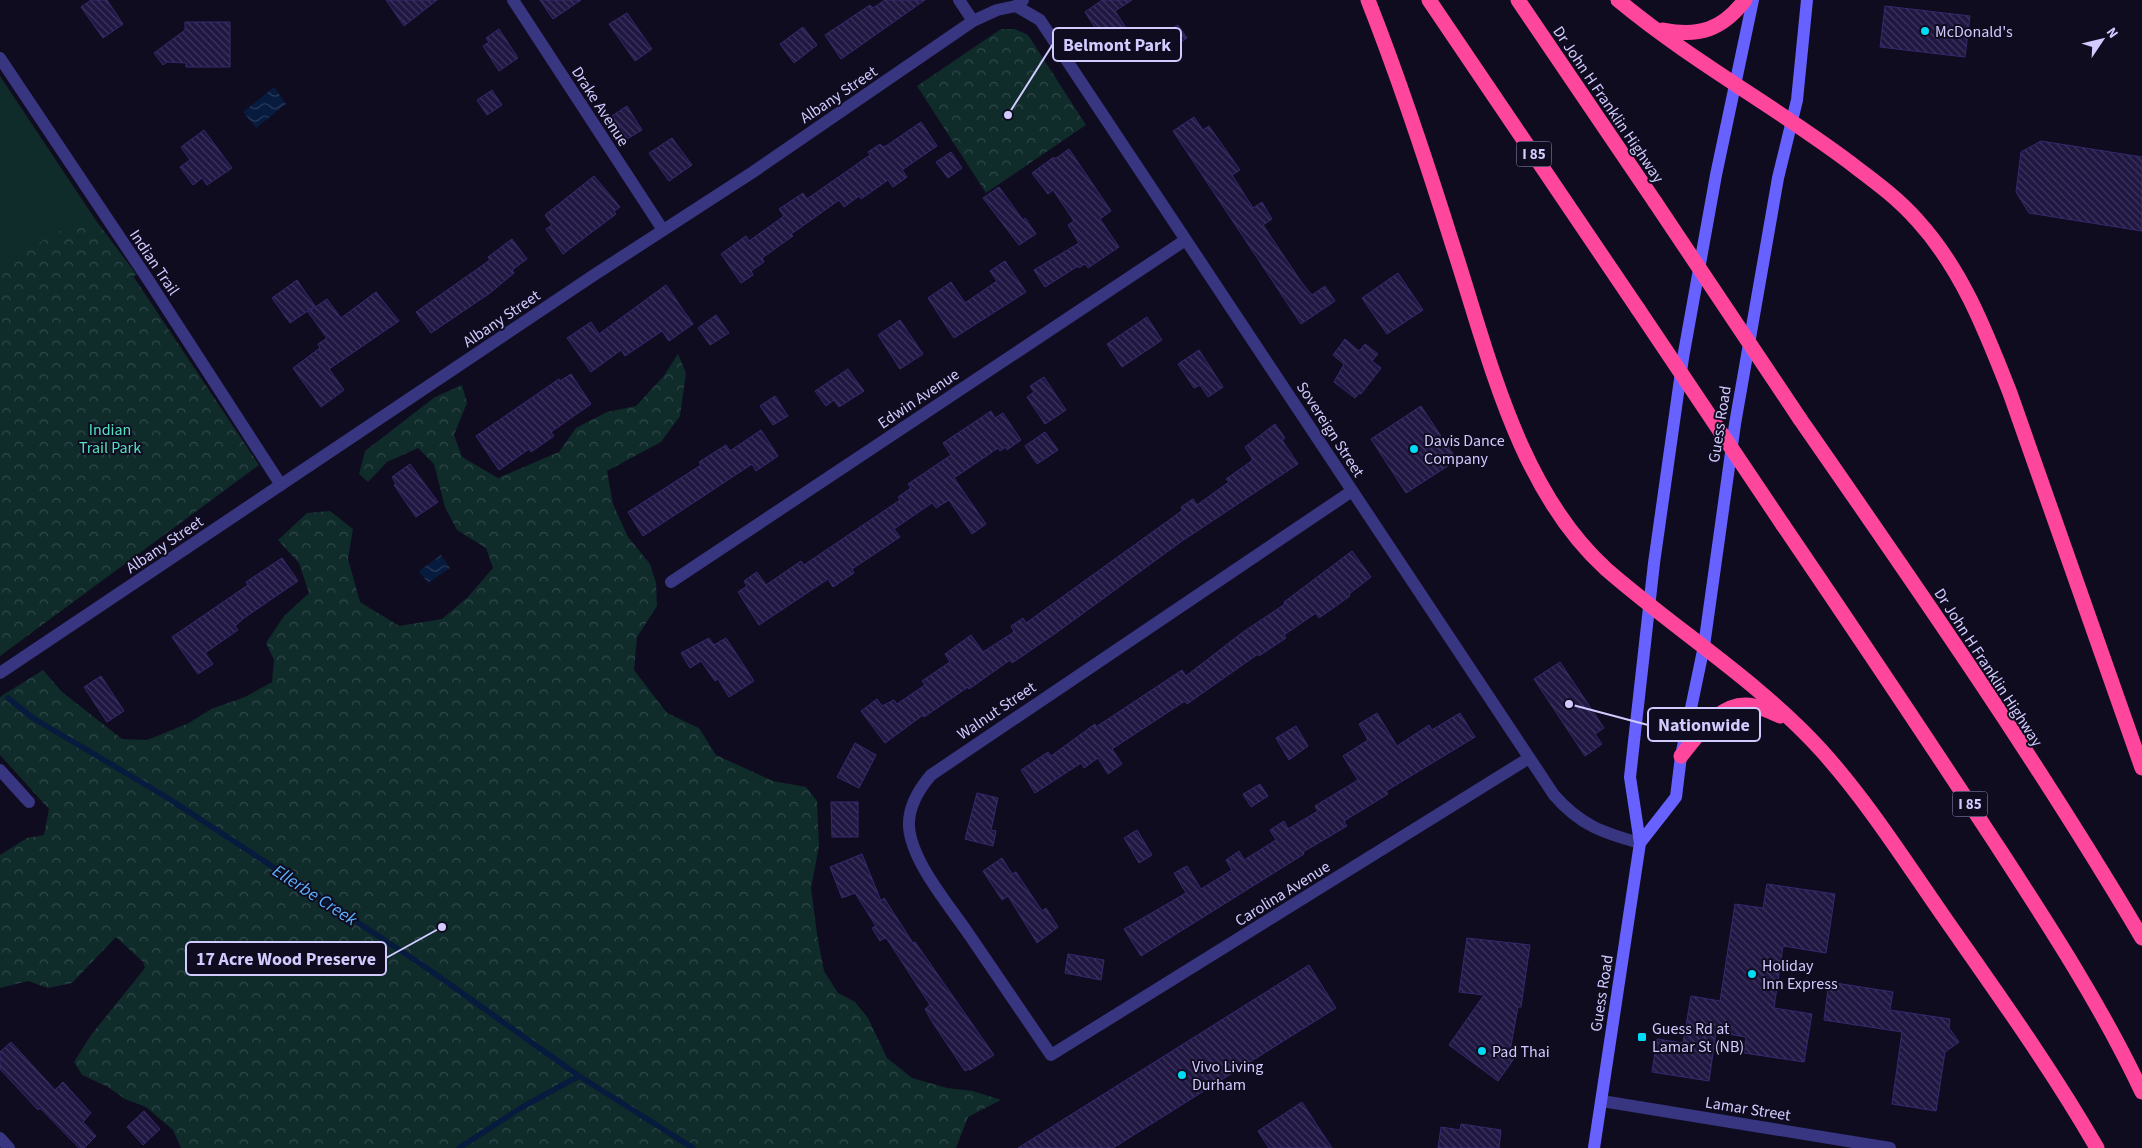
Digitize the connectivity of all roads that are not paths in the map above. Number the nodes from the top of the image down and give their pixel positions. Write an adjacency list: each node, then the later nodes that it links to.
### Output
1 (513, 0): 16 (street, Drake Avenue)
2 (959, 0): 11 (street)
3 (1368, 0): 21 (highway)
4 (1430, 0): 33 (highway, I 85, bridge)
5 (1518, 0): 31 (highway, Dr John H Franklin Highway, bridge)
6 (1618, 0): 12 (highway)
7 (1745, 0): 12 (highway)
8 (1753, 0): 14 (main road, Guess Road)
9 (1807, 0): 15 (main road, Guess Road)
10 (1019, 3): 11 (street, Albany Street); 17 (street, Sovereign Street)
11 (973, 21): 16 (street, Albany Street)
12 (1659, 30): 14 (highway)
13 (0, 58): 18 (street, Indian Trail)
14 (1735, 85): 15 (highway); 21 (main road, Guess Road)
15 (1792, 121): 22 (main road, Guess Road); 27 (highway)
16 (663, 230): 18 (street, Albany Street)
17 (1184, 241): 19 (street, Sovereign Street); 20 (street, Edwin Avenue)
18 (280, 485): 23 (street, Albany Street)
19 (1352, 491): 26 (street, Sovereign Street); 32 (street, Walnut Street)
20 (670, 582)
21 (1649, 605): 22 (highway); 30 (main road, Guess Road)
22 (1704, 646): 24 (highway); 25 (main road, Guess Road)
23 (0, 673)
24 (1791, 720): 25 (highway); 39 (highway)
25 (1681, 756): 30 (main road, Guess Road)
26 (1529, 758): 30 (street, Sovereign Street); 32 (street, Carolina Avenue)
27 (2142, 768)
28 (0, 770): 29 (street)
29 (29, 802)
30 (1640, 843): 34 (main road, Guess Road)
31 (2142, 938)
32 (1051, 1055)
33 (2142, 1092)
34 (1602, 1101): 37 (main road, Guess Road); 38 (street, Lamar Street)
35 (0, 1138): 36 (street)
36 (9, 1148)
37 (1594, 1148)
38 (1890, 1148)
39 (2097, 1148)

